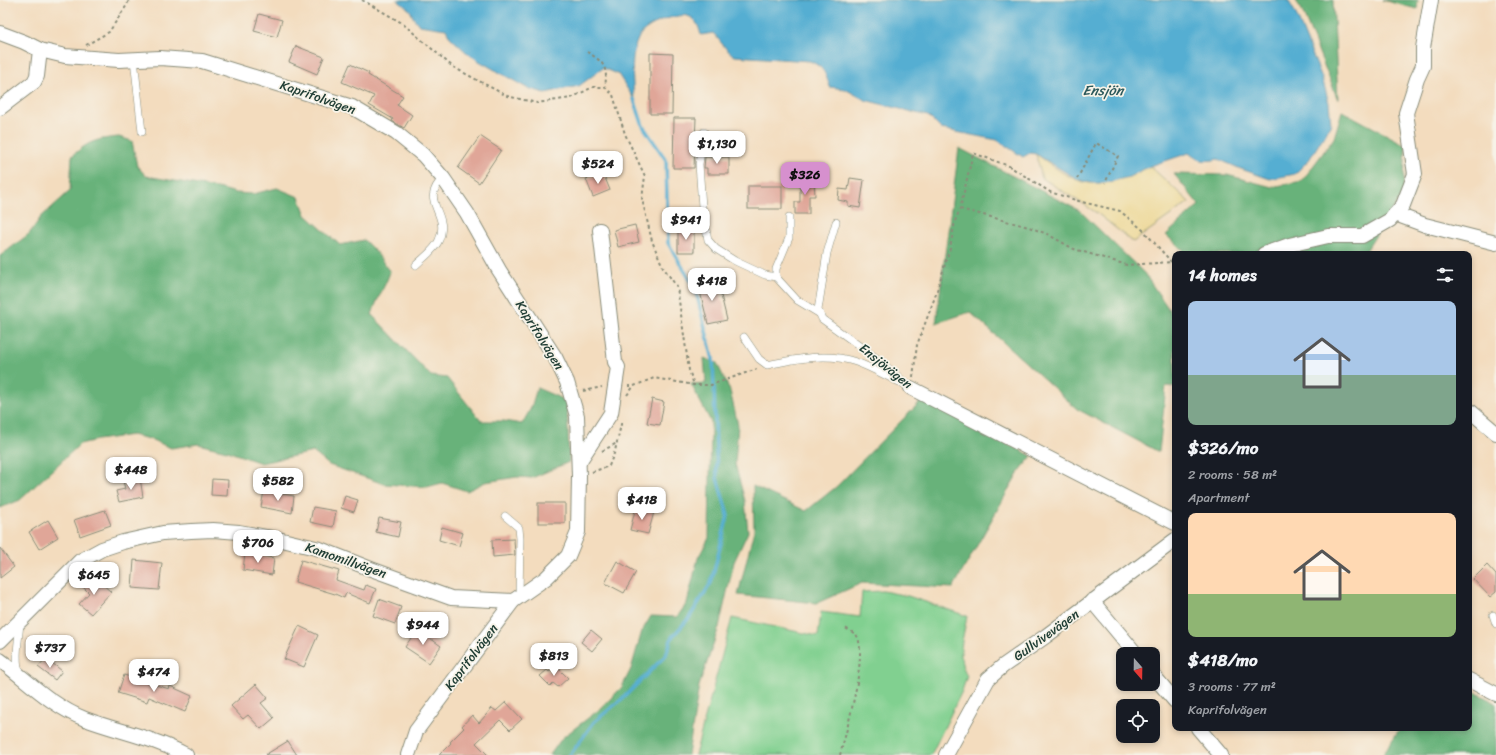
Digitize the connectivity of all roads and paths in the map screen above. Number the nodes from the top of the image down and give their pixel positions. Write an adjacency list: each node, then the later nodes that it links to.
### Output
1 (129, 0): 7 (path)
2 (362, 0): 9 (path)
3 (1431, 0): 17 (street)
4 (0, 32): 5 (street, Kaprifolvägen)
5 (40, 50): 7 (street, Kaprifolvägen); 10 (street)
6 (587, 52): 9 (path)
7 (71, 57): 8 (street, Kaprifolvägen)
8 (134, 59): 11 (lane); 13 (street, Kaprifolvägen)
9 (605, 88): 30 (path)
10 (0, 108)
11 (142, 132)
12 (704, 132): 25 (lane)
13 (443, 178): 24 (lane); 33 (street, Kaprifolvägen)
14 (1077, 179): 15 (path)
15 (1105, 183)
16 (960, 209): 23 (path); 23 (path); 32 (path)
17 (1395, 214): 21 (street); 22 (street)
18 (789, 217): 25 (lane)
19 (836, 222): 26 (lane)
20 (600, 230): 31 (street)
21 (1496, 243)
22 (1272, 251)
23 (1172, 262)
24 (416, 265)
25 (776, 277): 26 (lane, Ensjövägen)
26 (820, 314): 32 (lane, Ensjövägen)
27 (744, 337): 28 (lane)
28 (768, 365): 30 (path); 32 (lane)
29 (634, 386): 30 (path); 31 (path); 34 (path)
30 (694, 386)
31 (615, 387): 33 (path); 38 (street)
32 (911, 388): 40 (street, Ensjövägen)
33 (571, 393): 38 (street, Kaprifolvägen)
34 (625, 402)
35 (1472, 413): 37 (street)
36 (623, 414): 38 (path)
37 (1496, 433)
38 (579, 469): 42 (street, Kaprifolvägen)
39 (505, 516): 42 (lane)
40 (1172, 521)
41 (1172, 542): 43 (street, Gullvivevägen)
42 (516, 599): 45 (street, Kamomillvägen); 58 (street, Kaprifolvägen)
43 (1092, 601): 49 (street); 60 (street, Gullvivevägen)
44 (1493, 615): 46 (lane)
45 (20, 622): 48 (street, Kamomillvägen); 51 (lane)
46 (1496, 624)
47 (844, 628): 59 (path)
48 (0, 641)
49 (1130, 647)
50 (0, 660): 51 (street)
51 (20, 675): 57 (street)
52 (1472, 682): 54 (street)
53 (1160, 683): 55 (street)
54 (1496, 694)
55 (1172, 697)
56 (1200, 731): 61 (street)
57 (186, 755)
58 (408, 755)
59 (840, 755)
60 (946, 755)
61 (1220, 755)

